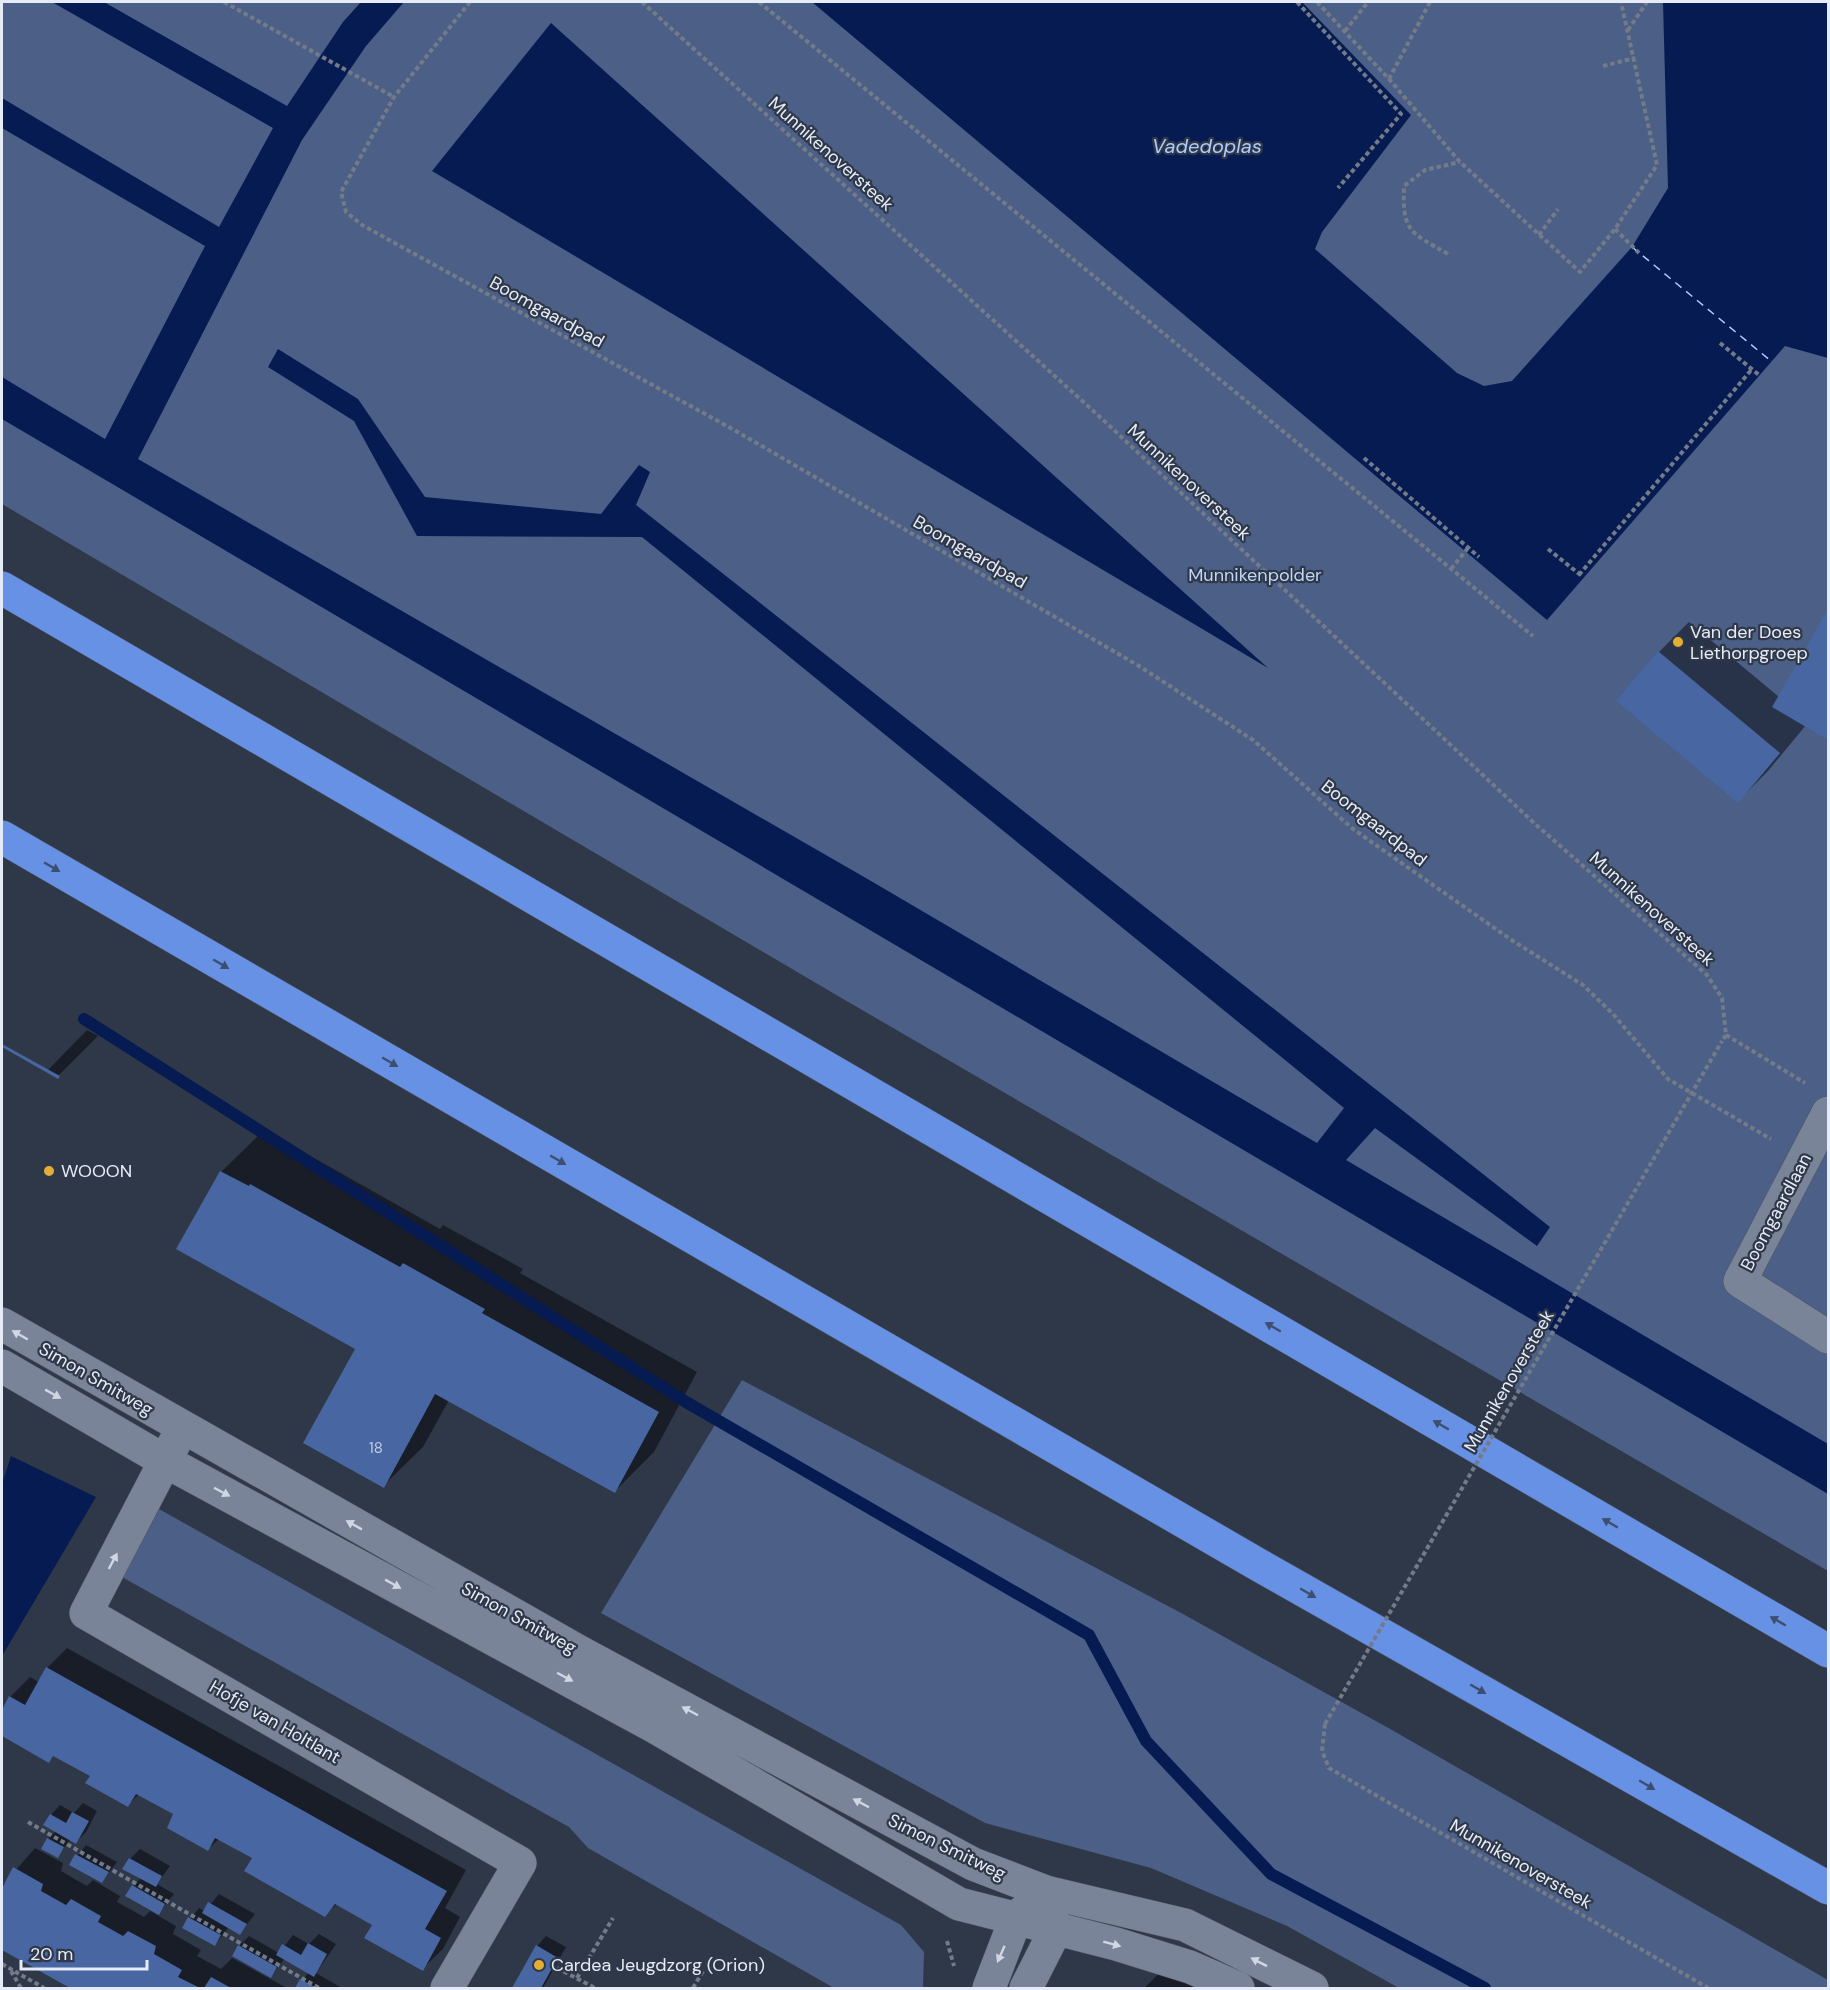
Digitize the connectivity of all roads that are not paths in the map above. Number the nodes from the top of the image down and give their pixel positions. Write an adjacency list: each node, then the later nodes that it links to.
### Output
1 (2, 588): 9 (highway, one-way to 1)
2 (2, 837): 10 (highway, one-way to 10)
3 (1828, 1113): 5 (street, Boomgaardlaan)
4 (2, 1324): 7 (street, Simon Smitweg, one-way to 4)
5 (1828, 1337)
6 (2, 1366): 8 (street, Simon Smitweg, one-way to 8)
7 (182, 1428): 8 (street, Hofje van Holtlant); 11 (street, Simon Smitweg, one-way to 7)
8 (159, 1474): 12 (street, Simon Smitweg, one-way to 12); 14 (street, Hofje van Holtlant, one-way to 8)
9 (1828, 1651)
10 (1828, 1888)
11 (1046, 1892): 12 (street); 13 (street); 18 (street, Simon Smitweg, one-way to 11)
12 (1016, 1918): 13 (street, Simon Smitweg); 15 (street, one-way to 15)
13 (1055, 1931): 16 (street); 17 (street, Simon Smitweg, one-way to 17)
14 (447, 1989)
15 (989, 1989)
16 (1026, 1989)
17 (1238, 1989)
18 (1311, 1989)

